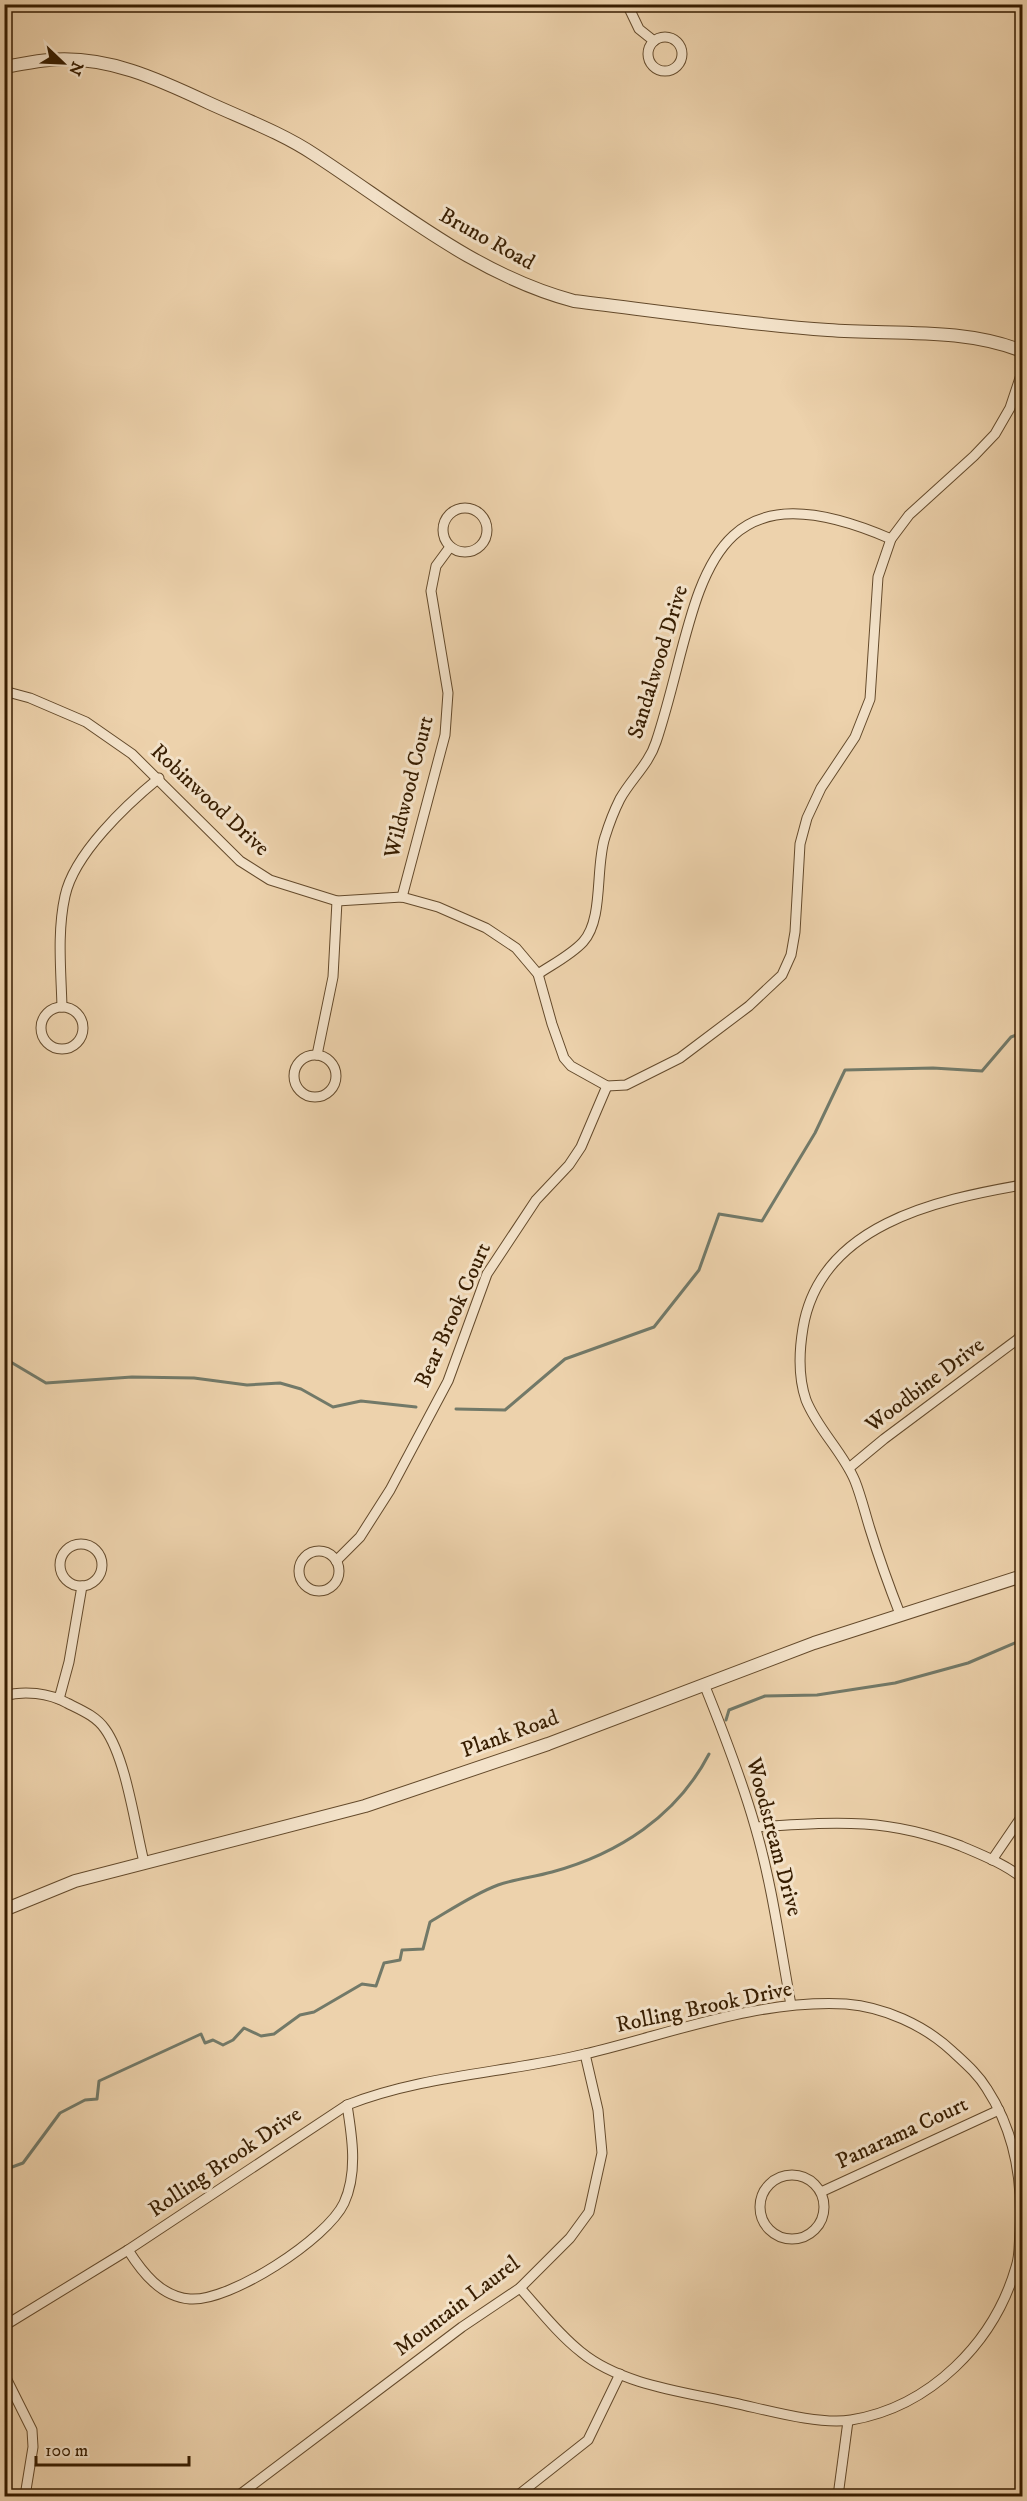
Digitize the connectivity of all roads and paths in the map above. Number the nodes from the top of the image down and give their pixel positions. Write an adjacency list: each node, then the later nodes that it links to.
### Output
1 (627, 4): 2 (street)
2 (654, 41)
3 (4, 67): 4 (street, Bruno Road)
4 (1023, 351)
5 (1023, 372): 6 (street)
6 (891, 539): 12 (street, Sandalwood Drive); 15 (street)
7 (450, 547): 7 (street); 10 (street, Wildwood Court)
8 (4, 692): 9 (street, Robinwood Drive)
9 (159, 778): 11 (street, Robinwood Drive); 13 (street)
10 (402, 897): 11 (street, Robinwood Drive); 12 (street, Robinwood Drive)
11 (337, 901): 14 (street)
12 (538, 974): 15 (street, Robinwood Drive)
13 (62, 1007): 13 (street)
14 (317, 1055): 14 (street)
15 (607, 1086): 19 (street, Bear Brook Court)
16 (1023, 1185): 18 (street)
17 (1023, 1332): 18 (street, Woodbine Drive)
18 (849, 1468): 22 (street)
19 (336, 1561): 19 (street, Bear Brook Court)
20 (1023, 1576): 22 (street, Plank Road)
21 (82, 1586): 21 (street); 25 (street)
22 (900, 1614): 23 (street, Plank Road)
23 (704, 1684): 27 (street, Woodstream Drive); 29 (street, Plank Road)
24 (4, 1696): 25 (street)
25 (59, 1699): 29 (street)
26 (1023, 1816): 28 (street)
27 (756, 1827): 28 (street); 32 (street, Woodstream Drive)
28 (992, 1860): 30 (street)
29 (144, 1862): 31 (street, Plank Road)
30 (1023, 1878)
31 (4, 1910)
32 (791, 2005): 33 (street, Rolling Brook Drive); 35 (street, Rolling Brook Drive)
33 (585, 2054): 34 (street, Rolling Brook Drive); 39 (street, Mountain Laurel)
34 (347, 2105): 37 (street, Rolling Brook Drive); 37 (street)
35 (999, 2110): 36 (street, Panarama Court); 38 (street, Rolling Brook Drive)
36 (821, 2192): 36 (street, Panarama Court)
37 (128, 2250): 40 (street, Rolling Brook Drive)
38 (1020, 2264): 43 (street, Rolling Brook Drive)
39 (520, 2288): 42 (street, Rolling Brook Drive); 45 (street, Mountain Laurel)
40 (4, 2326)
41 (4, 2374): 44 (street)
42 (620, 2374): 43 (street, Rolling Brook Drive); 46 (street)
43 (848, 2421): 47 (street)
44 (25, 2496)
45 (238, 2496)
46 (518, 2496)
47 (838, 2496)

